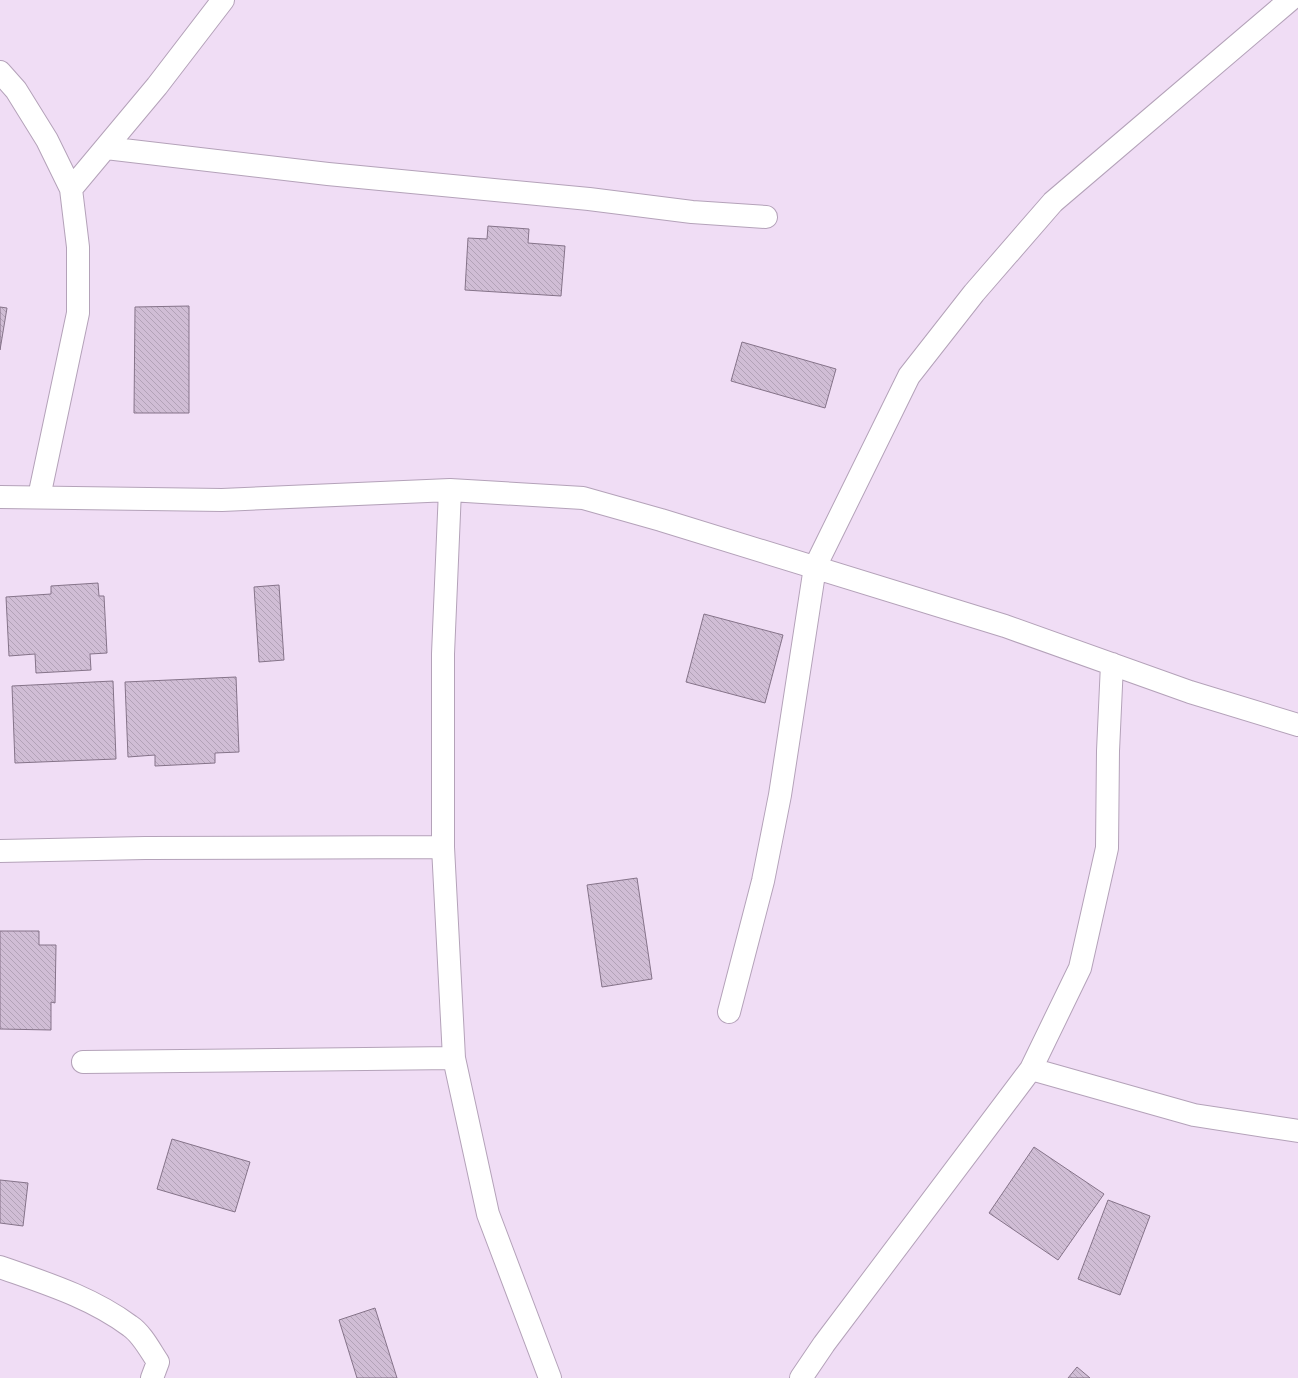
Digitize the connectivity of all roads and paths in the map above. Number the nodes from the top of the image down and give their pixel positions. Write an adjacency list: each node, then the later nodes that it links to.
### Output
1 (223, 0): 4 (street)
2 (1277, 4): 10 (street)
3 (0, 72): 5 (street)
4 (106, 148): 5 (street); 6 (street)
5 (71, 189): 9 (street)
6 (766, 217)
7 (450, 490): 9 (street); 10 (street); 13 (street)
8 (0, 497): 9 (street)
9 (39, 497)
10 (815, 567): 11 (street); 15 (street)
11 (1112, 664): 12 (street); 18 (street)
12 (1298, 725)
13 (443, 847): 14 (street); 16 (street)
14 (0, 851)
15 (729, 1012)
16 (454, 1058): 17 (street); 22 (street)
17 (83, 1062)
18 (1031, 1069): 19 (street); 23 (street)
19 (1298, 1131)
20 (0, 1266): 21 (street)
21 (152, 1378)
22 (550, 1378)
23 (801, 1378)

